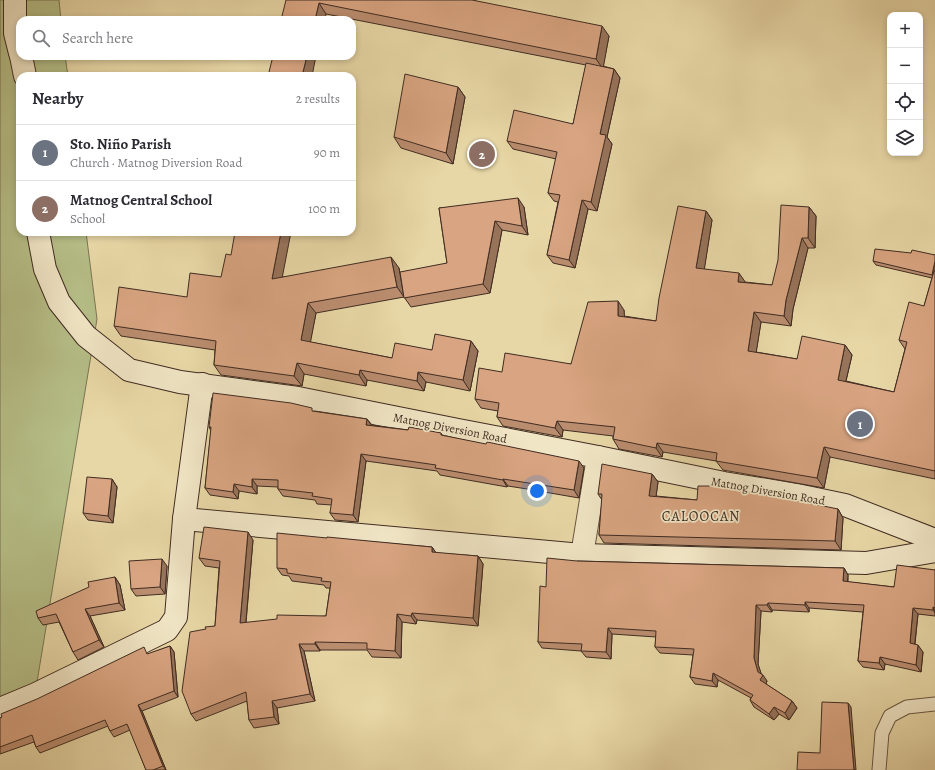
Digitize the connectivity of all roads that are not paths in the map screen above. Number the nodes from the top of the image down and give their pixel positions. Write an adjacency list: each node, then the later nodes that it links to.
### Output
1 (15, 0): 2 (street)
2 (16, 37)
3 (22, 60): 4 (street)
4 (24, 72)
5 (39, 236): 6 (street, Matnog Diversion Road)
6 (202, 384): 7 (street, Matnog Diversion Road); 8 (street)
7 (598, 457): 9 (street, Matnog Diversion Road); 11 (street)
8 (184, 519): 11 (street); 13 (street)
9 (935, 540)
10 (935, 551): 11 (street)
11 (582, 555)
12 (935, 704): 14 (lane)
13 (0, 710)
14 (879, 770)

